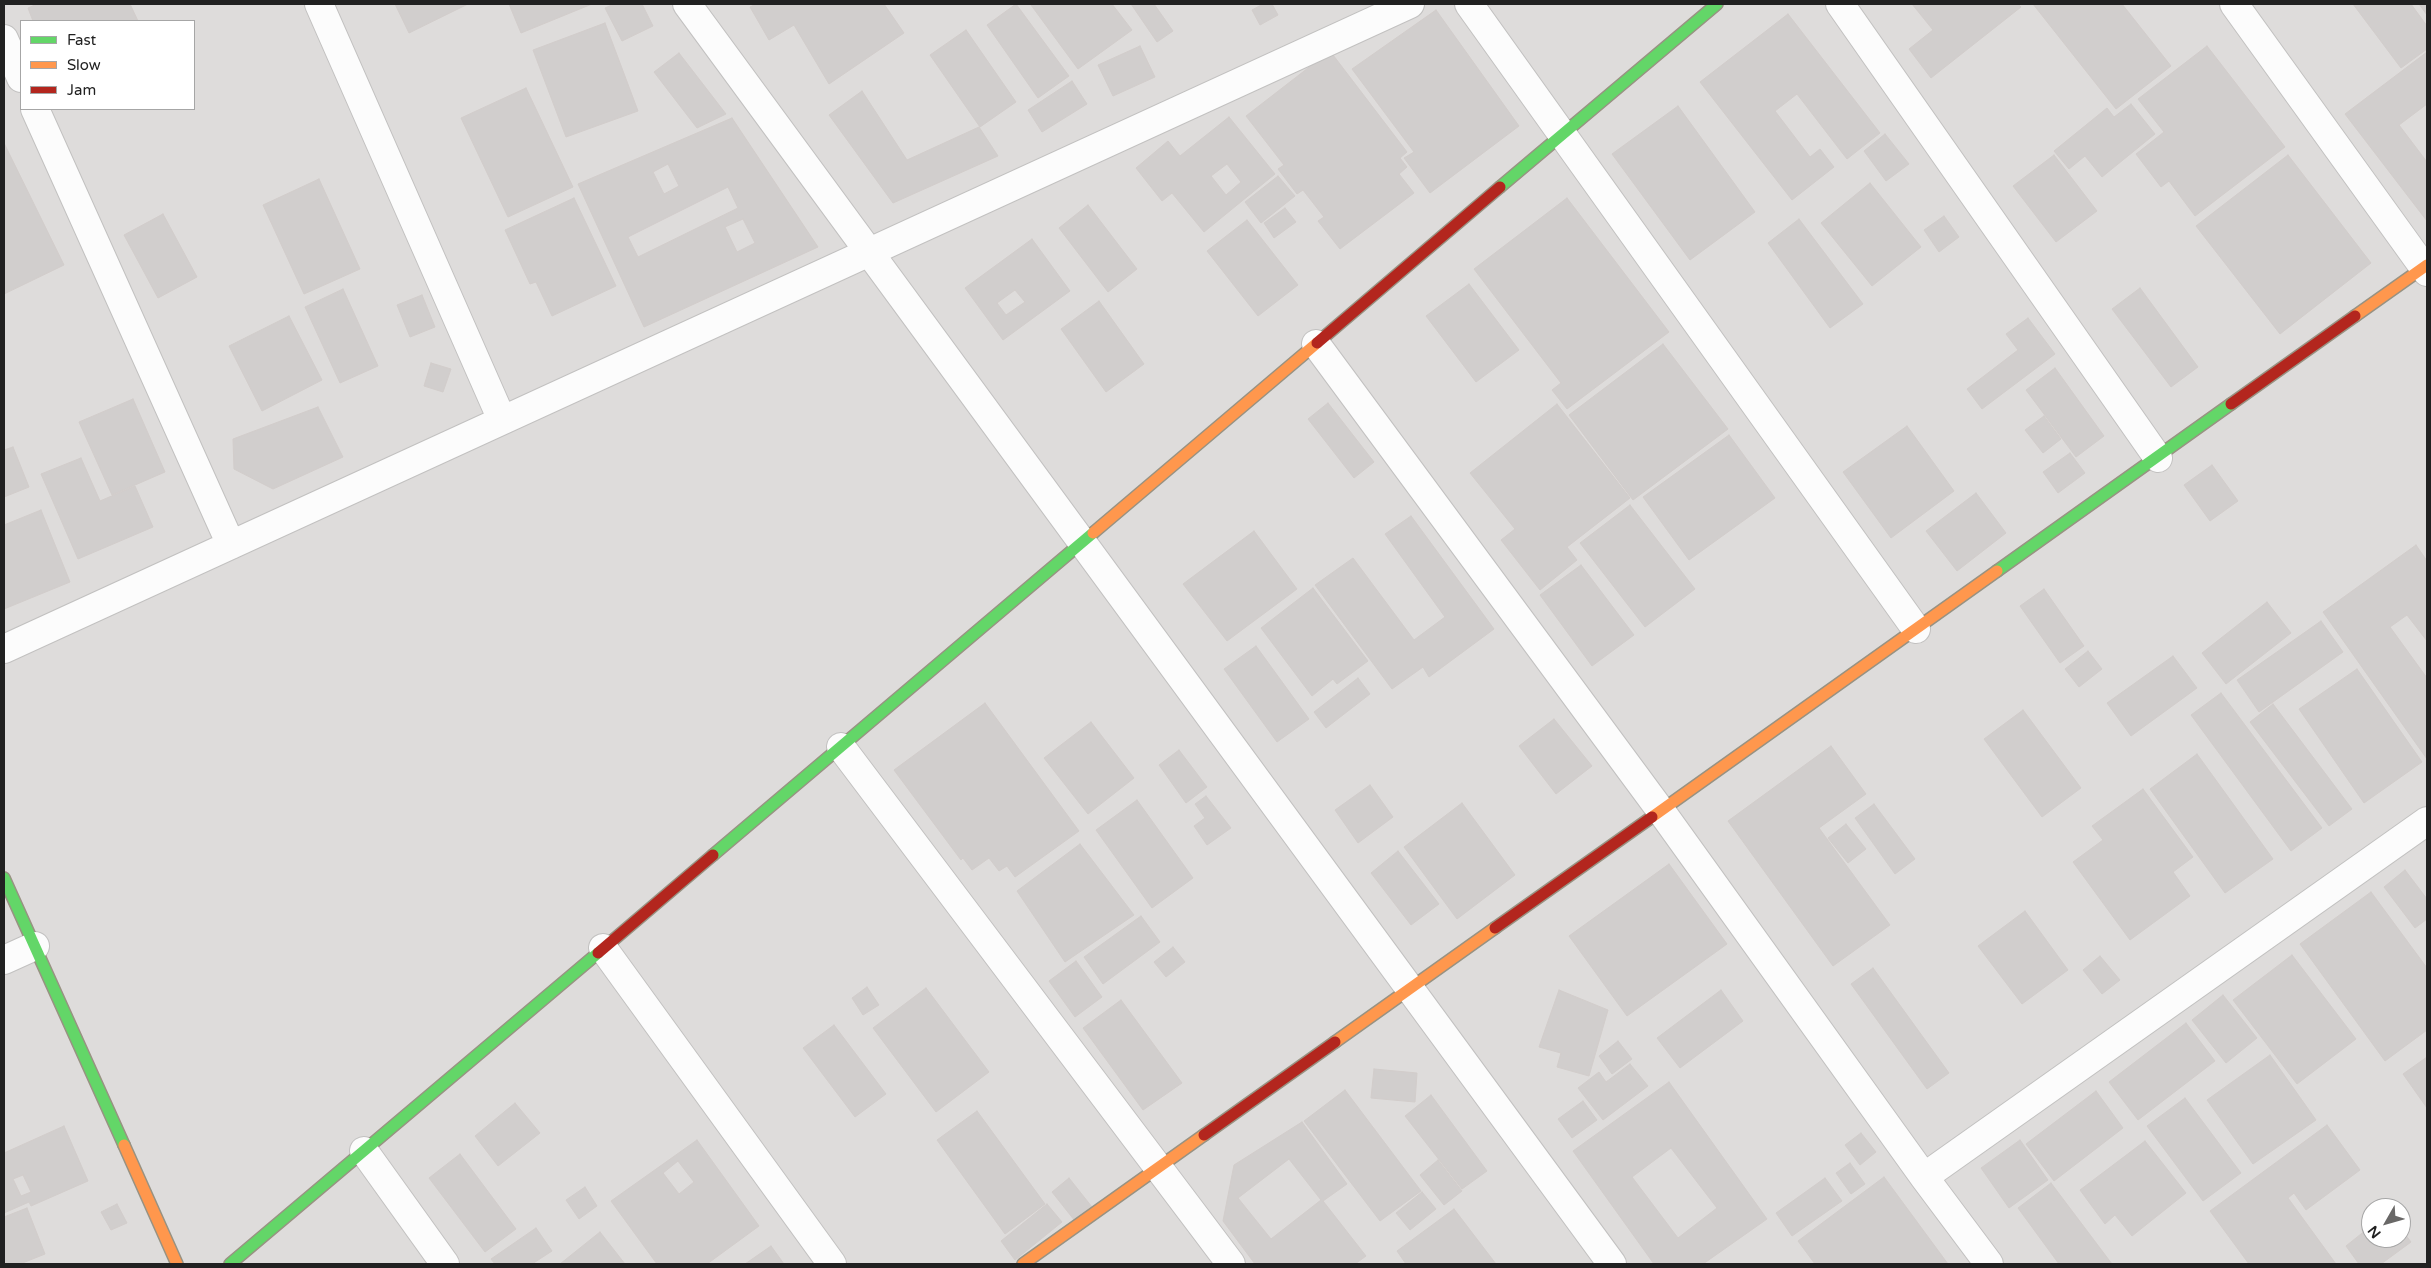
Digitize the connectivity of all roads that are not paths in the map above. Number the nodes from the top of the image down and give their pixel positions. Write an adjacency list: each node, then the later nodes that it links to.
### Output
1 (319, 4): 15 (street)
2 (686, 4): 12 (street)
3 (1410, 4): 12 (street)
4 (1469, 4): 11 (street)
5 (1717, 4): 11 (street)
6 (1840, 4): 16 (street)
7 (2234, 4): 13 (street)
8 (4, 39): 9 (street)
9 (20, 76)
10 (35, 110): 18 (street)
11 (1562, 135): 14 (street); 19 (street)
12 (870, 253): 15 (street); 17 (street)
13 (2426, 268): 16 (street)
14 (1316, 344): 17 (street); 22 (street)
15 (502, 420): 18 (street)
16 (2158, 458): 19 (street)
17 (1082, 542): 21 (street); 28 (street)
18 (231, 545): 20 (street)
19 (1916, 629): 22 (street)
20 (4, 649)
21 (841, 747): 26 (street); 30 (street)
22 (1661, 811): 28 (street); 31 (street)
23 (2426, 826): 31 (street)
24 (4, 878): 25 (street)
25 (35, 946): 27 (street); 32 (street)
26 (603, 948): 29 (street); 35 (street)
27 (4, 960)
28 (1410, 989): 30 (street); 38 (street)
29 (364, 1151): 33 (street); 34 (street)
30 (1158, 1168): 36 (street); 37 (street)
31 (1924, 1177): 39 (street)
32 (177, 1264)
33 (230, 1264)
34 (445, 1264)
35 (832, 1264)
36 (1023, 1264)
37 (1231, 1264)
38 (1612, 1264)
39 (1989, 1264)

